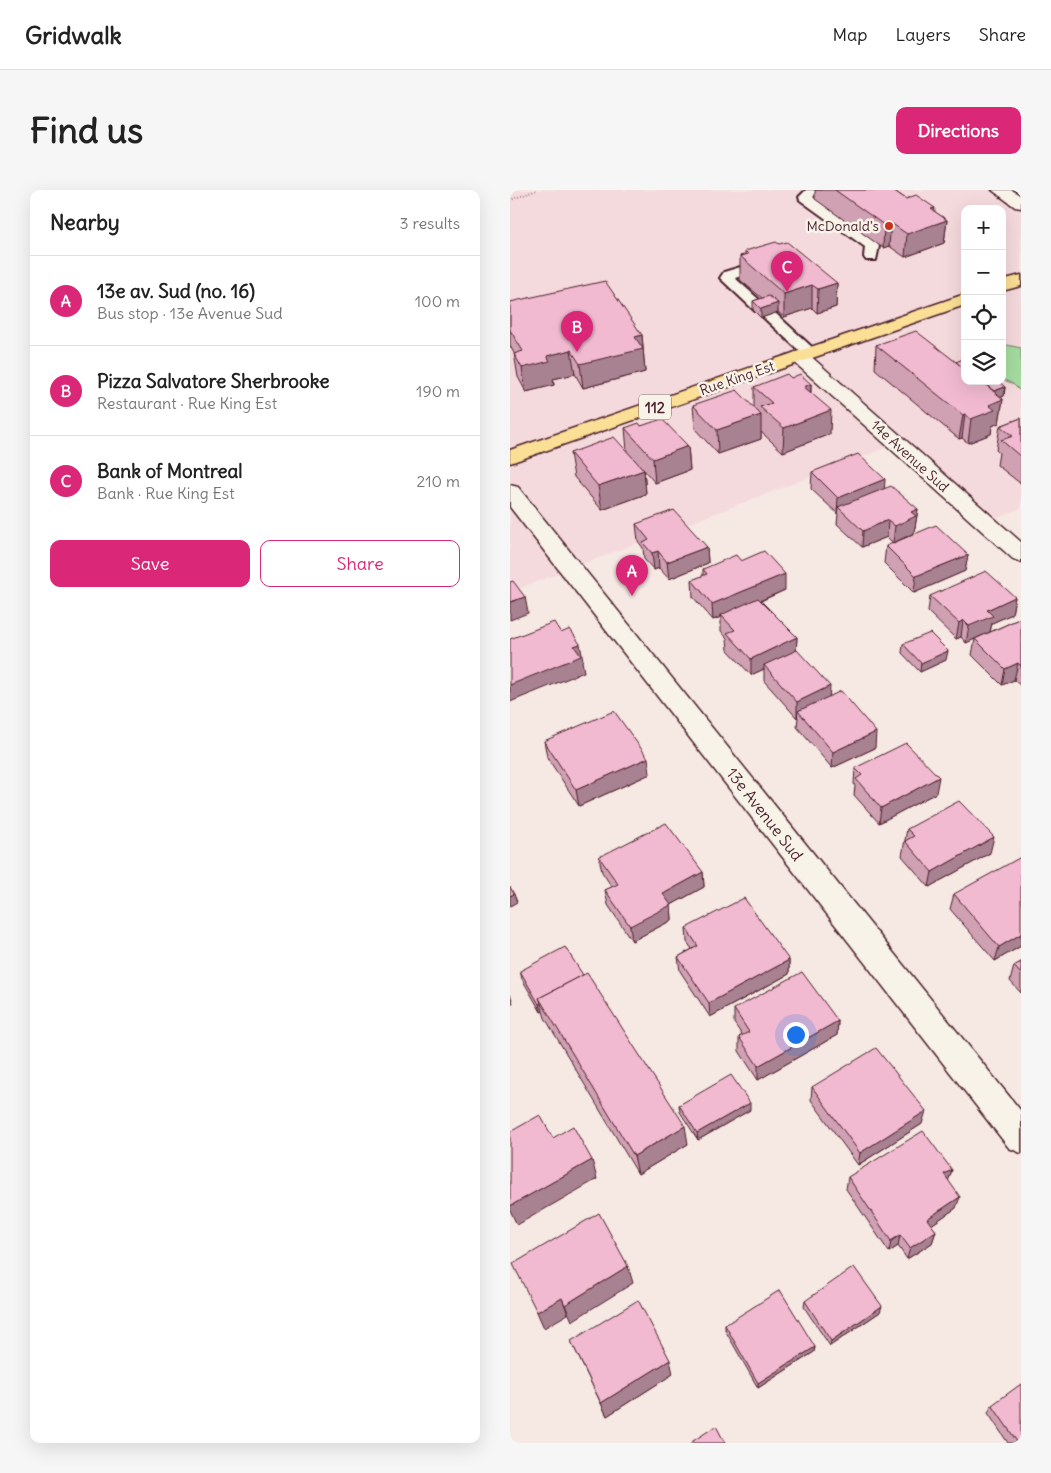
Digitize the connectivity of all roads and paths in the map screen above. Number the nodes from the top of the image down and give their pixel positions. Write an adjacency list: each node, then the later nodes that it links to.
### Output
1 (537, 190): 4 (path)
2 (814, 190): 6 (lane)
3 (1000, 190): 5 (main road)
4 (510, 200)
5 (1021, 204)
6 (870, 257)
7 (781, 259): 11 (lane)
8 (1021, 280): 9 (main road)
9 (1006, 285)
10 (961, 300): 11 (main road, Rue King Est / 112)
11 (805, 355): 12 (main road, Rue King Est / 112); 14 (main road, 14e Avenue Sud)
12 (510, 457)
13 (510, 492): 15 (main road, 13e Avenue Sud)
14 (1021, 554)
15 (1021, 1137)

